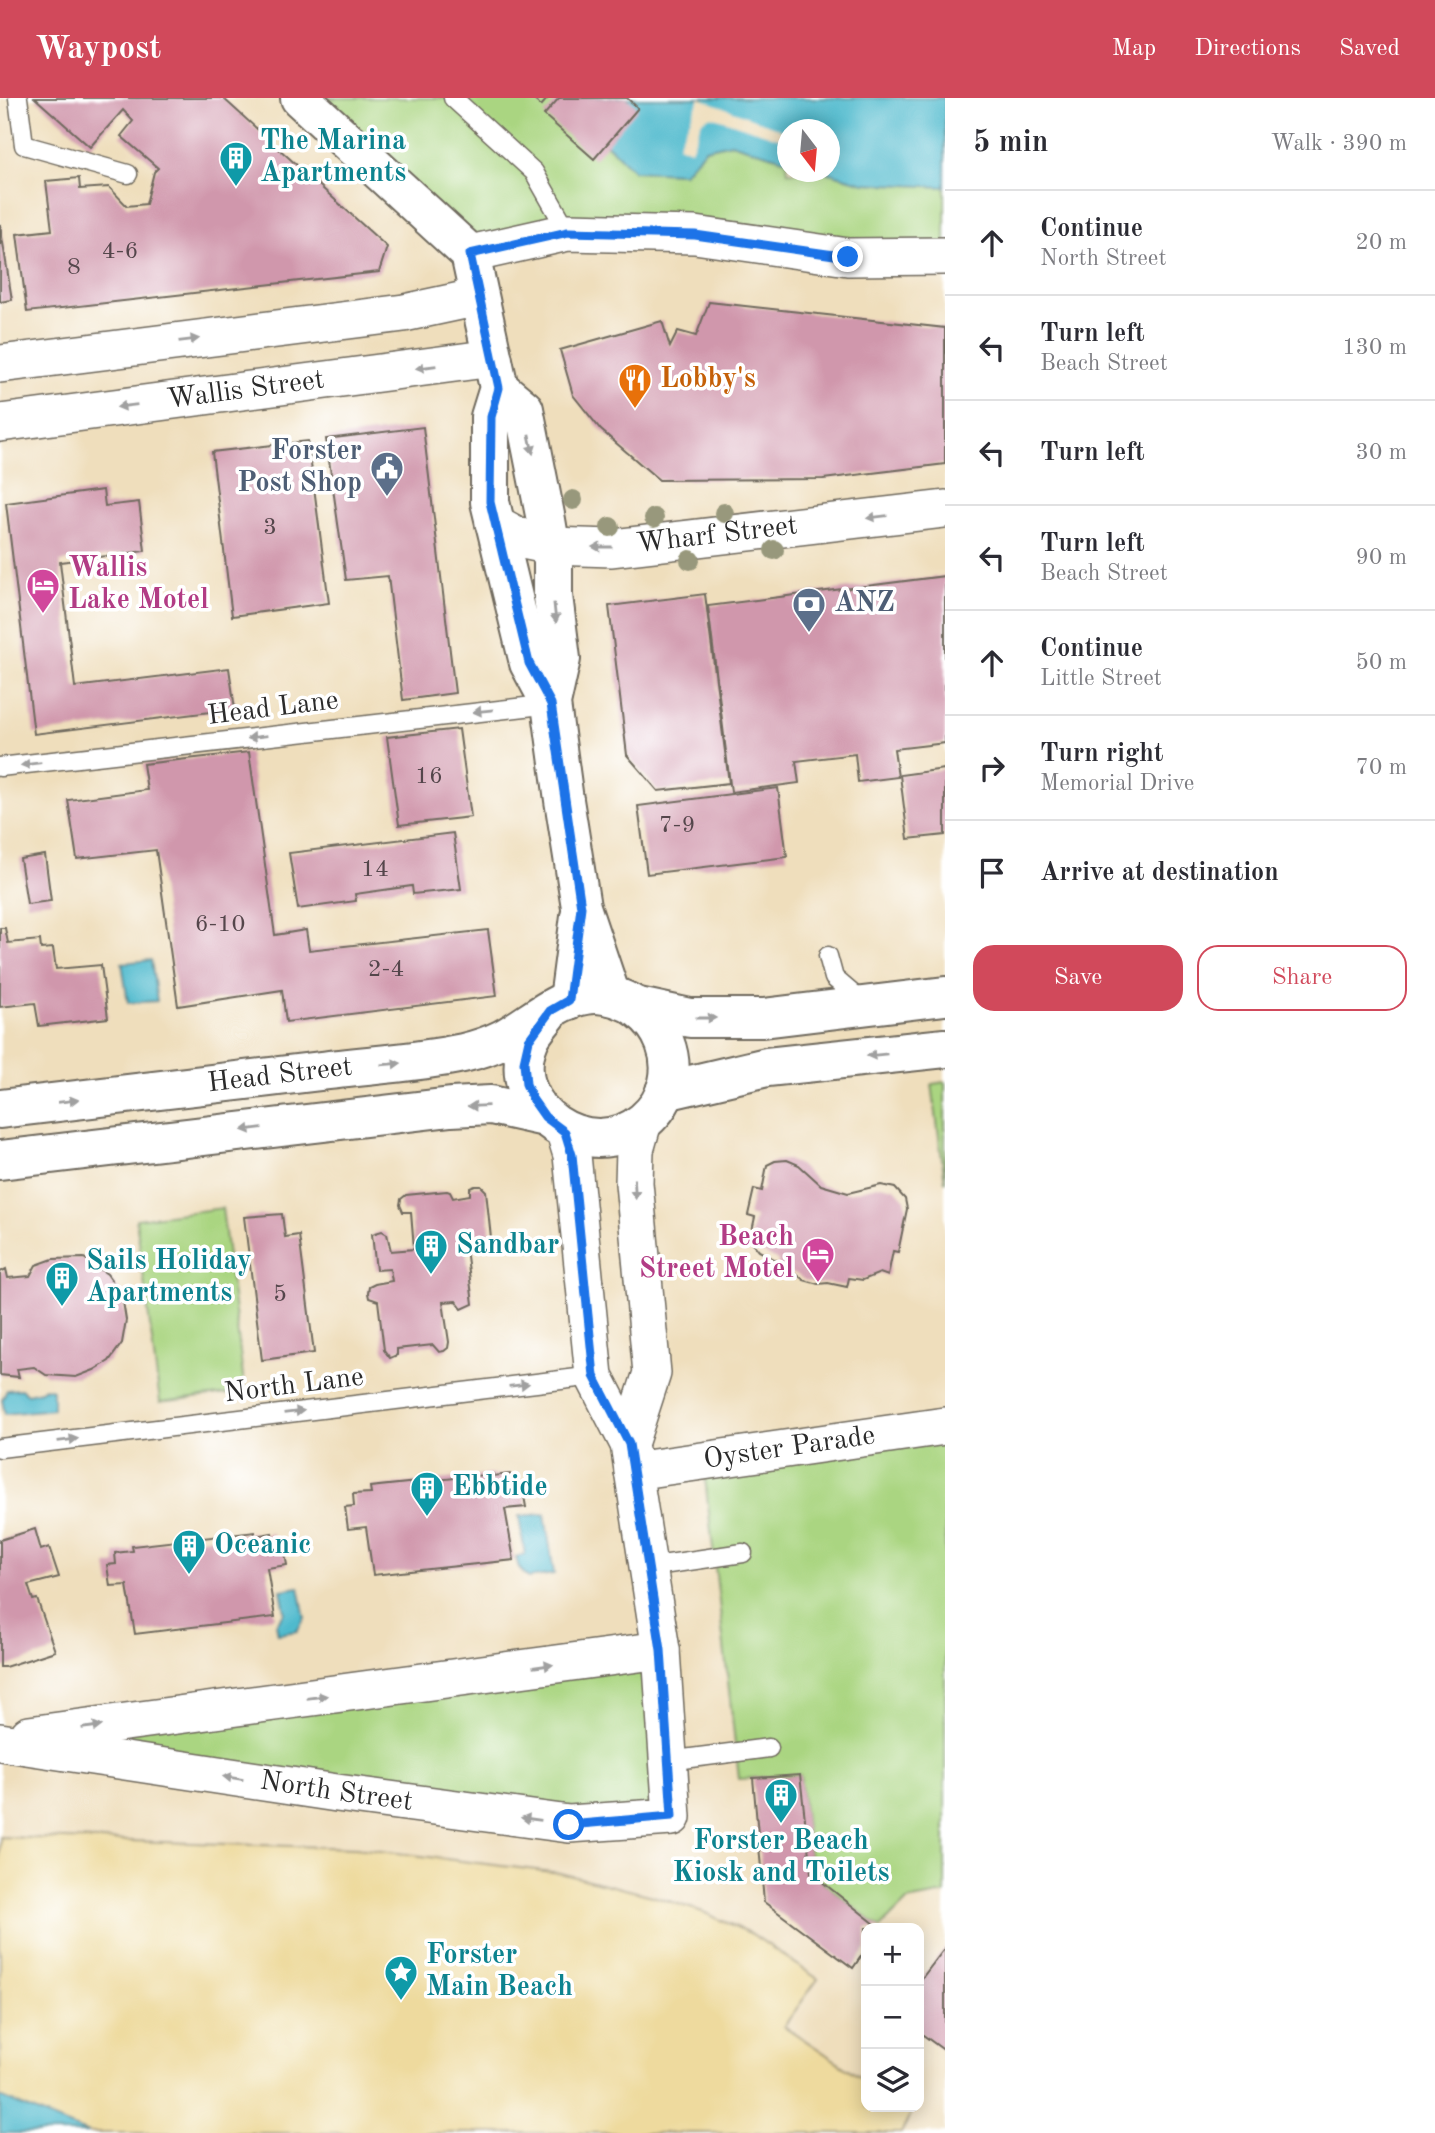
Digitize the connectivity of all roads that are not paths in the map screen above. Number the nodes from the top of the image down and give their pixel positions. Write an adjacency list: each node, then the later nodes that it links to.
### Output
1 (18, 98): 4 (lane)
2 (453, 98): 5 (lane)
3 (308, 100): 6 (main road)
4 (128, 174)
5 (568, 232): 6 (street); 7 (street)
6 (470, 254): 8 (main road)
7 (945, 256)
8 (480, 297): 9 (street, Wallis Street, one-way to 8); 10 (main road)
9 (0, 364)
10 (496, 373): 11 (street, Wallis Street, one-way to 11); 13 (main road); 14 (main road, one-way to 14)
11 (0, 423)
12 (945, 509): 14 (street, Wharf Street, one-way to 14)
13 (494, 523): 14 (street, Wharf Street); 15 (main road)
14 (551, 546): 15 (main road, one-way to 15)
15 (551, 704): 16 (lane, Head Lane, one-way to 16); 17 (main road)
16 (0, 767)
17 (581, 907): 20 (main road); 22 (main road)
18 (828, 956): 21 (lane)
19 (945, 996): 21 (main road)
20 (625, 1001): 21 (main road, one-way to 21); 22 (main road); 24 (main road)
21 (878, 1004)
22 (560, 1005): 25 (main road, Head Street, one-way to 22); 27 (main road)
23 (945, 1048): 24 (main road, one-way to 24)
24 (665, 1091): 26 (main road)
25 (0, 1109)
26 (643, 1122): 27 (main road); 32 (street, one-way to 32)
27 (555, 1124): 28 (main road, Head Street, one-way to 28); 29 (street)
28 (0, 1160)
29 (594, 1376): 31 (lane, North Lane, one-way to 29); 32 (street)
30 (945, 1426): 32 (street, Oyster Parade)
31 (0, 1448)
32 (631, 1457): 34 (street)
33 (743, 1553): 34 (lane)
34 (648, 1567): 35 (street)
35 (661, 1650): 36 (street, North Street, one-way to 35); 38 (street)
36 (0, 1741): 38 (street, North Street, one-way to 36)
37 (769, 1748): 38 (lane)
38 (668, 1761)

